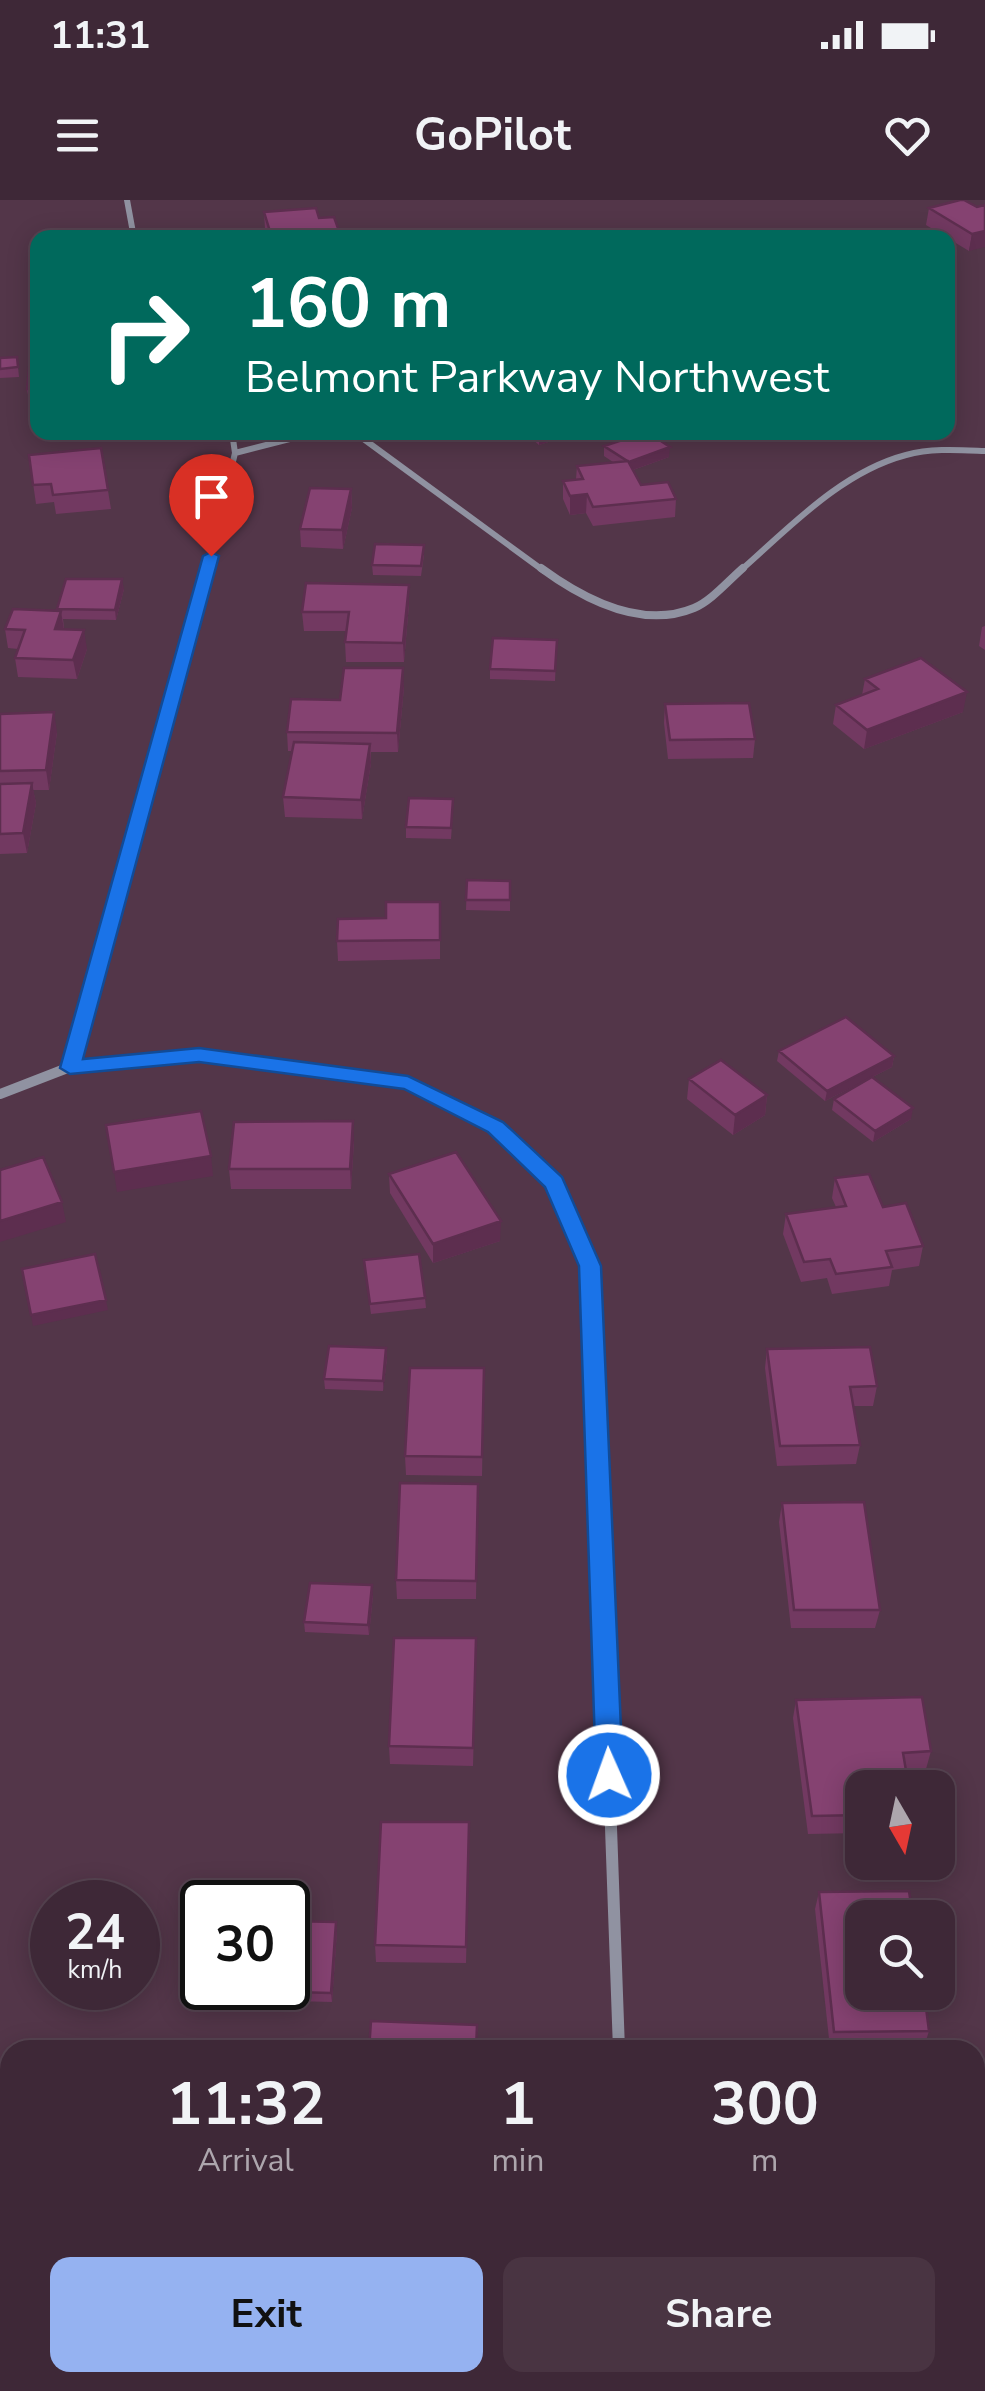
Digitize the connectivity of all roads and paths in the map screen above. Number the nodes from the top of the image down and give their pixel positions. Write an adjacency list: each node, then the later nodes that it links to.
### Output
1 (127, 200): 2 (street)
2 (133, 230)
3 (233, 440): 7 (street)
4 (286, 440): 7 (street)
5 (365, 440): 6 (street)
6 (985, 451)
7 (235, 453): 8 (street)
8 (70, 1068): 9 (street); 10 (street)
9 (0, 1094)
10 (620, 2040)

